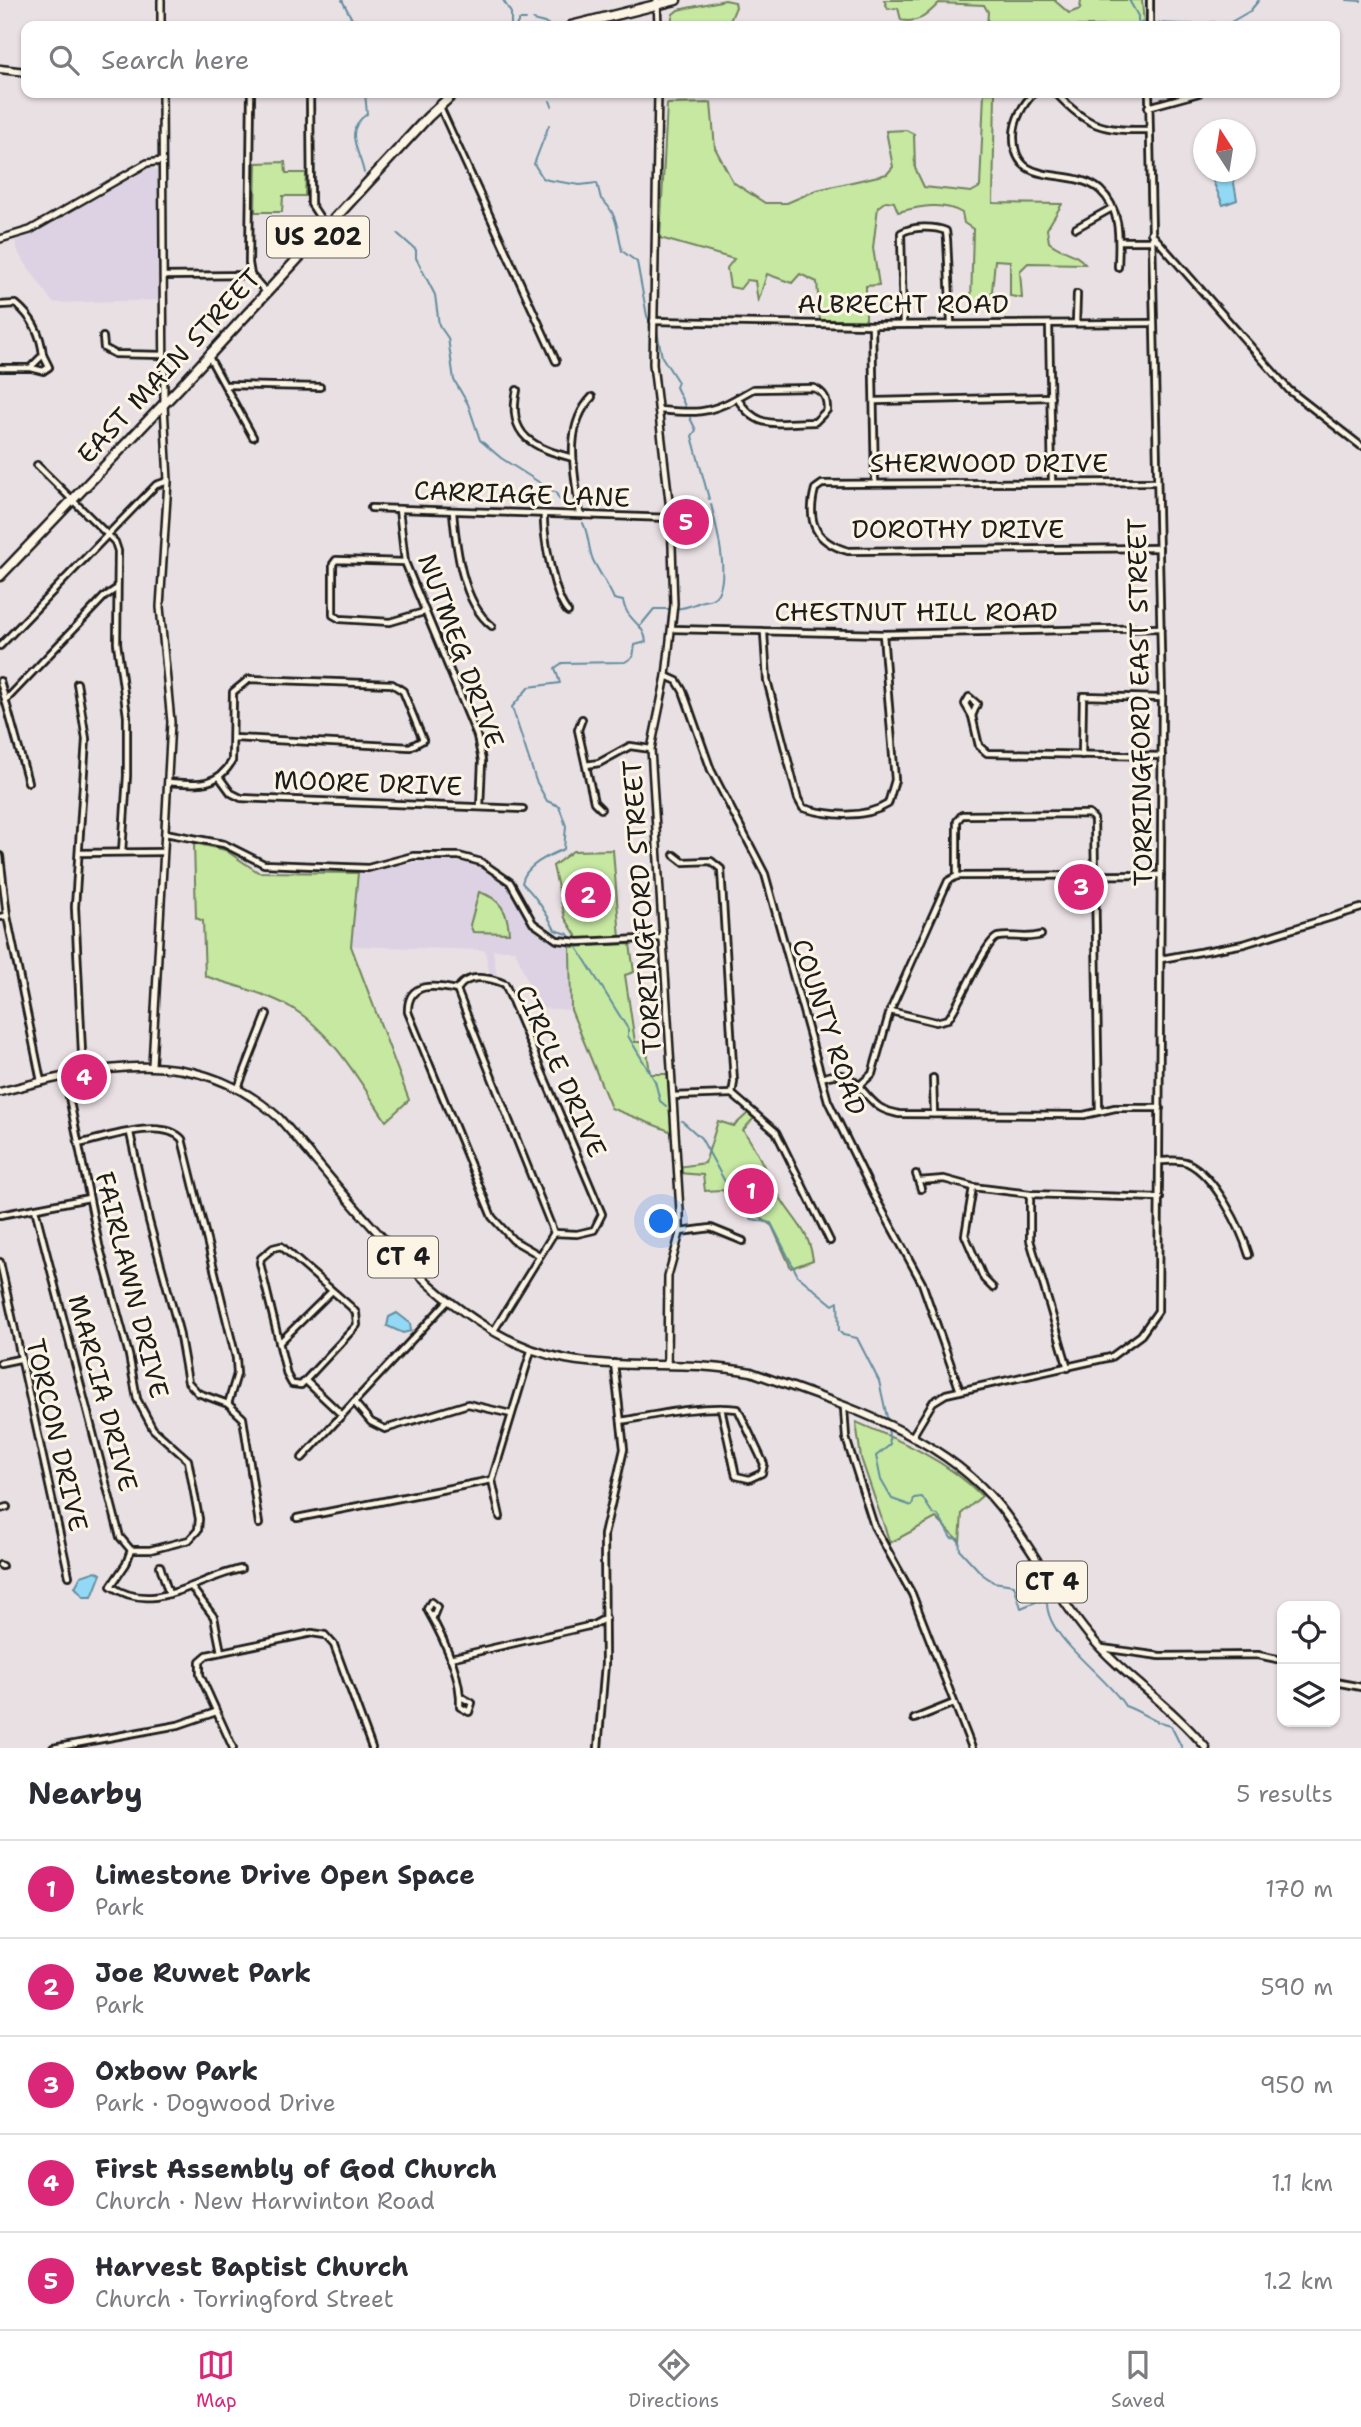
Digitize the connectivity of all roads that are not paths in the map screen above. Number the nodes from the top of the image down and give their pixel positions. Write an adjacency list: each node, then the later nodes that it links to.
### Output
1 (161, 0): 5 (main road)
2 (676, 0): 4 (highway)
3 (1150, 0): 8 (street)
4 (657, 2): 6 (highway); 7 (main road)
5 (161, 21)
6 (589, 21)
7 (658, 21)
8 (1150, 21)
9 (0, 69): 10 (main road)
10 (21, 71)
11 (162, 98): 23 (main road)
12 (251, 98): 32 (street)
13 (310, 98): 25 (street)
14 (449, 98): 20 (highway, EAST MAIN STREET / US 202)
15 (658, 98): 42 (main road, TORRINGFORD STREET)
16 (1030, 98): 24 (street)
17 (1061, 98): 22 (street)
18 (1149, 98): 21 (street, TORRINGFORD EAST STREET)
19 (1181, 98): 21 (street)
20 (440, 106): 25 (highway, EAST MAIN STREET / US 202); 48 (street)
21 (1148, 107): 22 (street, TORRINGFORD EAST STREET)
22 (1149, 130): 27 (street, TORRINGFORD EAST STREET)
23 (162, 161): 28 (main road); 33 (main road)
24 (1112, 208): 26 (street); 30 (street)
25 (326, 228): 34 (highway, EAST MAIN STREET / US 202)
26 (1076, 228)
27 (1151, 233): 29 (street, TORRINGFORD EAST STREET); 61 (street)
28 (0, 239)
29 (1151, 241): 30 (street); 39 (street, TORRINGFORD EAST STREET)
30 (1119, 242): 31 (street)
31 (1118, 267)
32 (251, 275): 33 (street); 34 (street)
33 (164, 276): 46 (main road)
34 (267, 293): 47 (highway, EAST MAIN STREET / US 202)
35 (1077, 294): 38 (street)
36 (0, 305): 45 (street)
37 (951, 323): 40 (street, ALBRECHT ROAD); 40 (street); 41 (street, ALBRECHT ROAD)
38 (1076, 323): 39 (street, ALBRECHT ROAD); 41 (street, ALBRECHT ROAD)
39 (1153, 323): 66 (street, TORRINGFORD EAST STREET)
40 (903, 324): 43 (street, ALBRECHT ROAD)
41 (1049, 324): 55 (street)
42 (653, 325): 43 (street, ALBRECHT ROAD); 59 (main road, TORRINGFORD STREET)
43 (872, 325): 57 (street)
44 (103, 337): 46 (street)
45 (43, 355): 50 (street); 50 (street)
46 (164, 355): 58 (main road)
47 (208, 357): 51 (street); 58 (highway, EAST MAIN STREET / US 202)
48 (556, 361)
49 (0, 368): 50 (street)
50 (30, 368)
51 (227, 385): 52 (street); 60 (street)
52 (320, 387)
53 (517, 390): 62 (street)
54 (592, 397): 62 (street)
55 (1051, 397): 57 (street); 64 (street)
56 (737, 398): 56 (street); 59 (street)
57 (876, 401): 67 (street)
58 (164, 405): 65 (main road); 69 (highway, EAST MAIN STREET / US 202)
59 (659, 410): 75 (main road, TORRINGFORD STREET)
60 (253, 437)
61 (1361, 446)
62 (573, 458): 74 (street)
63 (37, 465): 69 (street)
64 (1052, 480): 66 (street, SHERWOOD DRIVE); 67 (street, SHERWOOD DRIVE)
65 (168, 481): 76 (street); 103 (main road)
66 (1157, 482): 77 (street, TORRINGFORD EAST STREET)
67 (875, 483): 68 (street, SHERWOOD DRIVE)
68 (822, 484): 77 (street, DOROTHY DRIVE)
69 (73, 499): 76 (street); 79 (highway, EAST MAIN STREET / US 202)
70 (371, 508): 71 (street, CARRIAGE LANE)
71 (399, 509): 72 (street, CARRIAGE LANE); 78 (street, NUTMEG DRIVE)
72 (453, 512): 73 (street, CARRIAGE LANE); 83 (street)
73 (544, 514): 74 (street, CARRIAGE LANE); 82 (street)
74 (580, 514): 75 (street, CARRIAGE LANE)
75 (671, 518): 84 (main road, TORRINGFORD STREET)
76 (108, 535): 80 (street); 88 (street)
77 (1159, 548): 85 (street, TORRINGFORD EAST STREET)
78 (405, 562): 81 (street, NUTMEG DRIVE); 81 (street)
79 (0, 576)
80 (116, 589): 93 (street); 108 (street)
81 (424, 612): 104 (street, NUTMEG DRIVE)
82 (568, 612)
83 (492, 626)
84 (672, 628): 86 (street, CHESTNUT HILL ROAD); 89 (main road, TORRINGFORD STREET)
85 (1161, 628): 87 (street, CHESTNUT HILL ROAD); 92 (street, TORRINGFORD EAST STREET)
86 (764, 633): 87 (street, CHESTNUT HILL ROAD); 87 (street)
87 (883, 634)
88 (0, 646)
89 (666, 676): 97 (main road, TORRINGFORD STREET); 128 (street, COUNTY ROAD)
90 (0, 681): 93 (street)
91 (77, 683): 110 (street)
92 (1162, 698): 98 (street); 99 (street, TORRINGFORD EAST STREET)
93 (5, 701): 102 (street)
94 (972, 716): 98 (street)
95 (582, 719): 100 (street)
96 (234, 738): 96 (street); 101 (street)
97 (651, 748): 100 (street); 120 (main road, TORRINGFORD STREET)
98 (1082, 755): 99 (street)
99 (1161, 756): 114 (street, TORRINGFORD EAST STREET)
100 (586, 765): 106 (street)
101 (220, 779): 103 (street); 104 (street, MOORE DRIVE)
102 (28, 782)
103 (167, 782): 107 (main road)
104 (480, 807): 105 (street, MOORE DRIVE)
105 (523, 809)
106 (601, 809)
107 (165, 833): 109 (main road); 120 (street)
108 (122, 852): 109 (street); 110 (street)
109 (163, 852): 125 (main road)
110 (79, 853): 126 (street)
111 (674, 855): 134 (street)
112 (0, 856): 117 (street)
113 (1095, 874): 114 (street); 115 (street); 115 (street); 137 (street)
114 (1161, 875): 121 (street, TORRINGFORD EAST STREET)
115 (957, 876): 123 (street)
116 (1361, 908): 121 (street)
117 (7, 916): 118 (street); 130 (street)
118 (0, 917)
119 (1041, 935): 123 (street)
120 (663, 938): 135 (main road, TORRINGFORD STREET)
121 (1161, 959): 136 (street, TORRINGFORD EAST STREET)
122 (457, 990): 152 (street); 152 (street, CIRCLE DRIVE); 155 (street)
123 (890, 1011): 131 (street)
124 (267, 1014): 132 (street)
125 (152, 1065): 126 (main road, CT 4); 132 (main road, CT 4)
126 (83, 1074): 127 (main road, CT 4)
127 (65, 1077): 130 (main road, CT 4); 140 (street, FAIRLAWN DRIVE)
128 (822, 1078): 131 (street); 170 (street, COUNTY ROAD)
129 (933, 1078): 138 (street)
130 (41, 1081): 133 (main road, CT 4)
131 (860, 1085): 138 (street)
132 (238, 1088): 160 (main road, CT 4)
133 (0, 1092)
134 (732, 1094): 135 (street); 154 (street)
135 (673, 1096): 151 (main road, TORRINGFORD STREET)
136 (1160, 1108): 137 (street); 141 (street, TORRINGFORD EAST STREET)
137 (1099, 1111): 138 (street)
138 (934, 1114)
139 (130, 1133): 140 (street); 172 (street); 172 (street)
140 (78, 1143): 147 (street, FAIRLAWN DRIVE)
141 (1160, 1161): 148 (street, TORRINGFORD EAST STREET); 156 (street)
142 (916, 1174): 143 (street)
143 (919, 1181): 144 (street); 145 (street)
144 (973, 1187): 146 (street); 158 (street)
145 (921, 1189)
146 (1030, 1195): 148 (street); 168 (street)
147 (89, 1198): 149 (street); 186 (street, FAIRLAWN DRIVE)
148 (1160, 1198): 168 (street, TORRINGFORD EAST STREET)
149 (35, 1209): 150 (street); 186 (street, MARCIA DRIVE)
150 (0, 1215)
151 (680, 1231): 153 (street); 167 (main road, TORRINGFORD STREET)
152 (554, 1233): 155 (street)
153 (743, 1241)
154 (830, 1241)
155 (539, 1255): 161 (street)
156 (1249, 1255)
157 (0, 1262): 164 (street, TORCON DRIVE)
158 (993, 1288)
159 (332, 1291): 162 (street); 162 (street); 169 (street)
160 (448, 1301): 161 (main road, CT 4); 171 (street)
161 (492, 1333): 163 (main road, CT 4)
162 (279, 1343): 169 (street)
163 (531, 1351): 166 (main road, CT 4); 175 (street)
164 (19, 1359): 165 (street); 189 (street, TORCON DRIVE)
165 (0, 1363)
166 (614, 1363): 167 (main road, CT 4); 177 (street)
167 (667, 1364): 174 (main road, CT 4)
168 (1068, 1368): 170 (street)
169 (306, 1381): 176 (street)
170 (960, 1391): 178 (street)
171 (354, 1402): 175 (street); 176 (street)
172 (228, 1404): 185 (street)
173 (721, 1408): 173 (street); 177 (street)
174 (844, 1408): 178 (main road, CT 4); 203 (street)
175 (511, 1414): 180 (street)
176 (342, 1415): 179 (street)
177 (621, 1421): 193 (street)
178 (912, 1437): 196 (main road, CT 4)
179 (302, 1458)
180 (492, 1480): 183 (street); 184 (street)
181 (8, 1507): 182 (street)
182 (0, 1508)
183 (500, 1517)
184 (297, 1518)
185 (260, 1524)
186 (131, 1550): 191 (street)
187 (160, 1566): 191 (street)
188 (241, 1569): 190 (street)
189 (69, 1576)
190 (192, 1588): 191 (street); 197 (street)
191 (169, 1594)
192 (433, 1617): 198 (street)
193 (606, 1618): 194 (street); 195 (street)
194 (593, 1625): 195 (street); 198 (street)
195 (606, 1630): 209 (street)
196 (1100, 1648): 199 (street); 211 (main road, CT 4)
197 (221, 1652): 204 (street); 208 (street)
198 (450, 1658): 202 (street)
199 (1277, 1659)
200 (1340, 1683): 201 (street)
201 (1361, 1687)
202 (463, 1698)
203 (954, 1703): 205 (street); 210 (street)
204 (216, 1712): 206 (street); 207 (street)
205 (914, 1719)
206 (53, 1748)
207 (233, 1748)
208 (372, 1748)
209 (598, 1748)
210 (972, 1748)
211 (1206, 1748)

